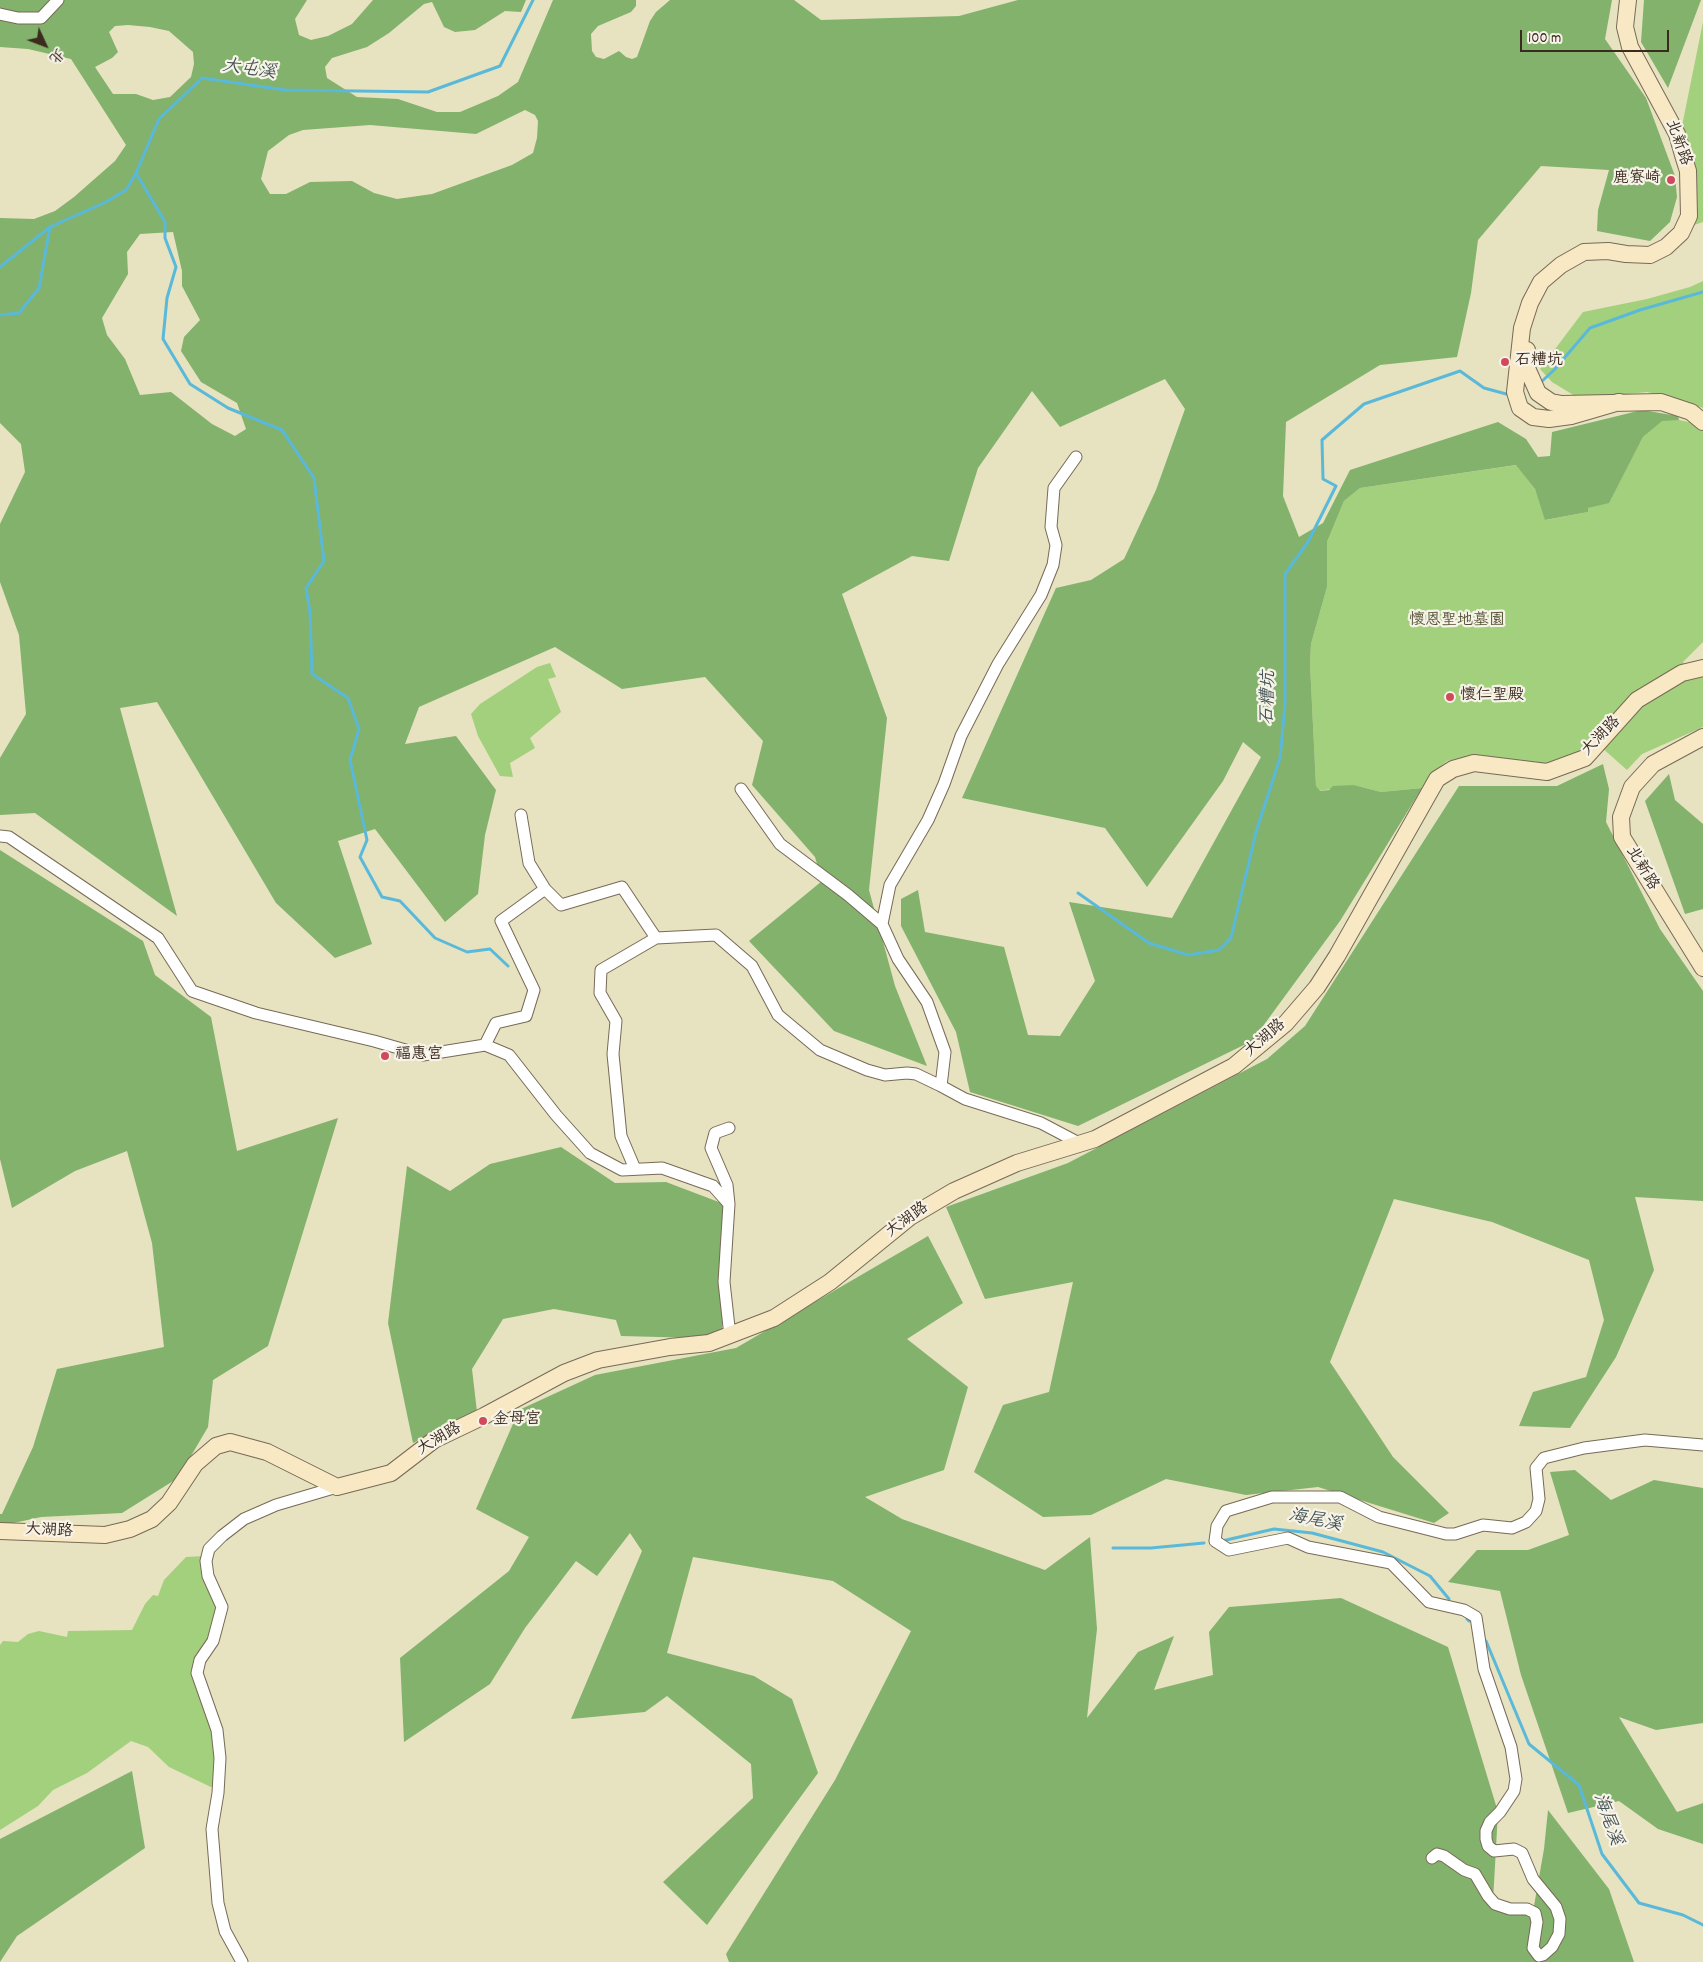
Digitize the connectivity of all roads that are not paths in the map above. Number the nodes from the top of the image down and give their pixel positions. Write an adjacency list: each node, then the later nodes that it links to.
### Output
1 (58, 0): 3 (street)
2 (1628, 0): 4 (street, 北新路)
3 (0, 14)
4 (1530, 303): 5 (street); 5 (street)
5 (1619, 402): 6 (street)
6 (1703, 422)
7 (1076, 457): 14 (street)
8 (1703, 668): 20 (street, 大湖路)
9 (1703, 737): 16 (street, 北新路)
10 (741, 789): 14 (street)
11 (521, 815): 13 (street)
12 (0, 836): 17 (street)
13 (545, 889): 15 (street); 17 (street)
14 (882, 924): 18 (street)
15 (656, 938): 18 (street); 21 (street)
16 (1703, 968)
17 (485, 1045): 21 (street)
18 (941, 1086): 20 (street)
19 (729, 1128): 22 (street)
20 (1079, 1143): 23 (street, 大湖路)
21 (635, 1169): 22 (street)
22 (729, 1204): 23 (street)
23 (730, 1336): 25 (street, 大湖路)
24 (1703, 1445): 27 (street)
25 (336, 1487): 26 (street, 大湖路); 28 (street)
26 (0, 1530)
27 (1432, 1858)
28 (242, 1962)

